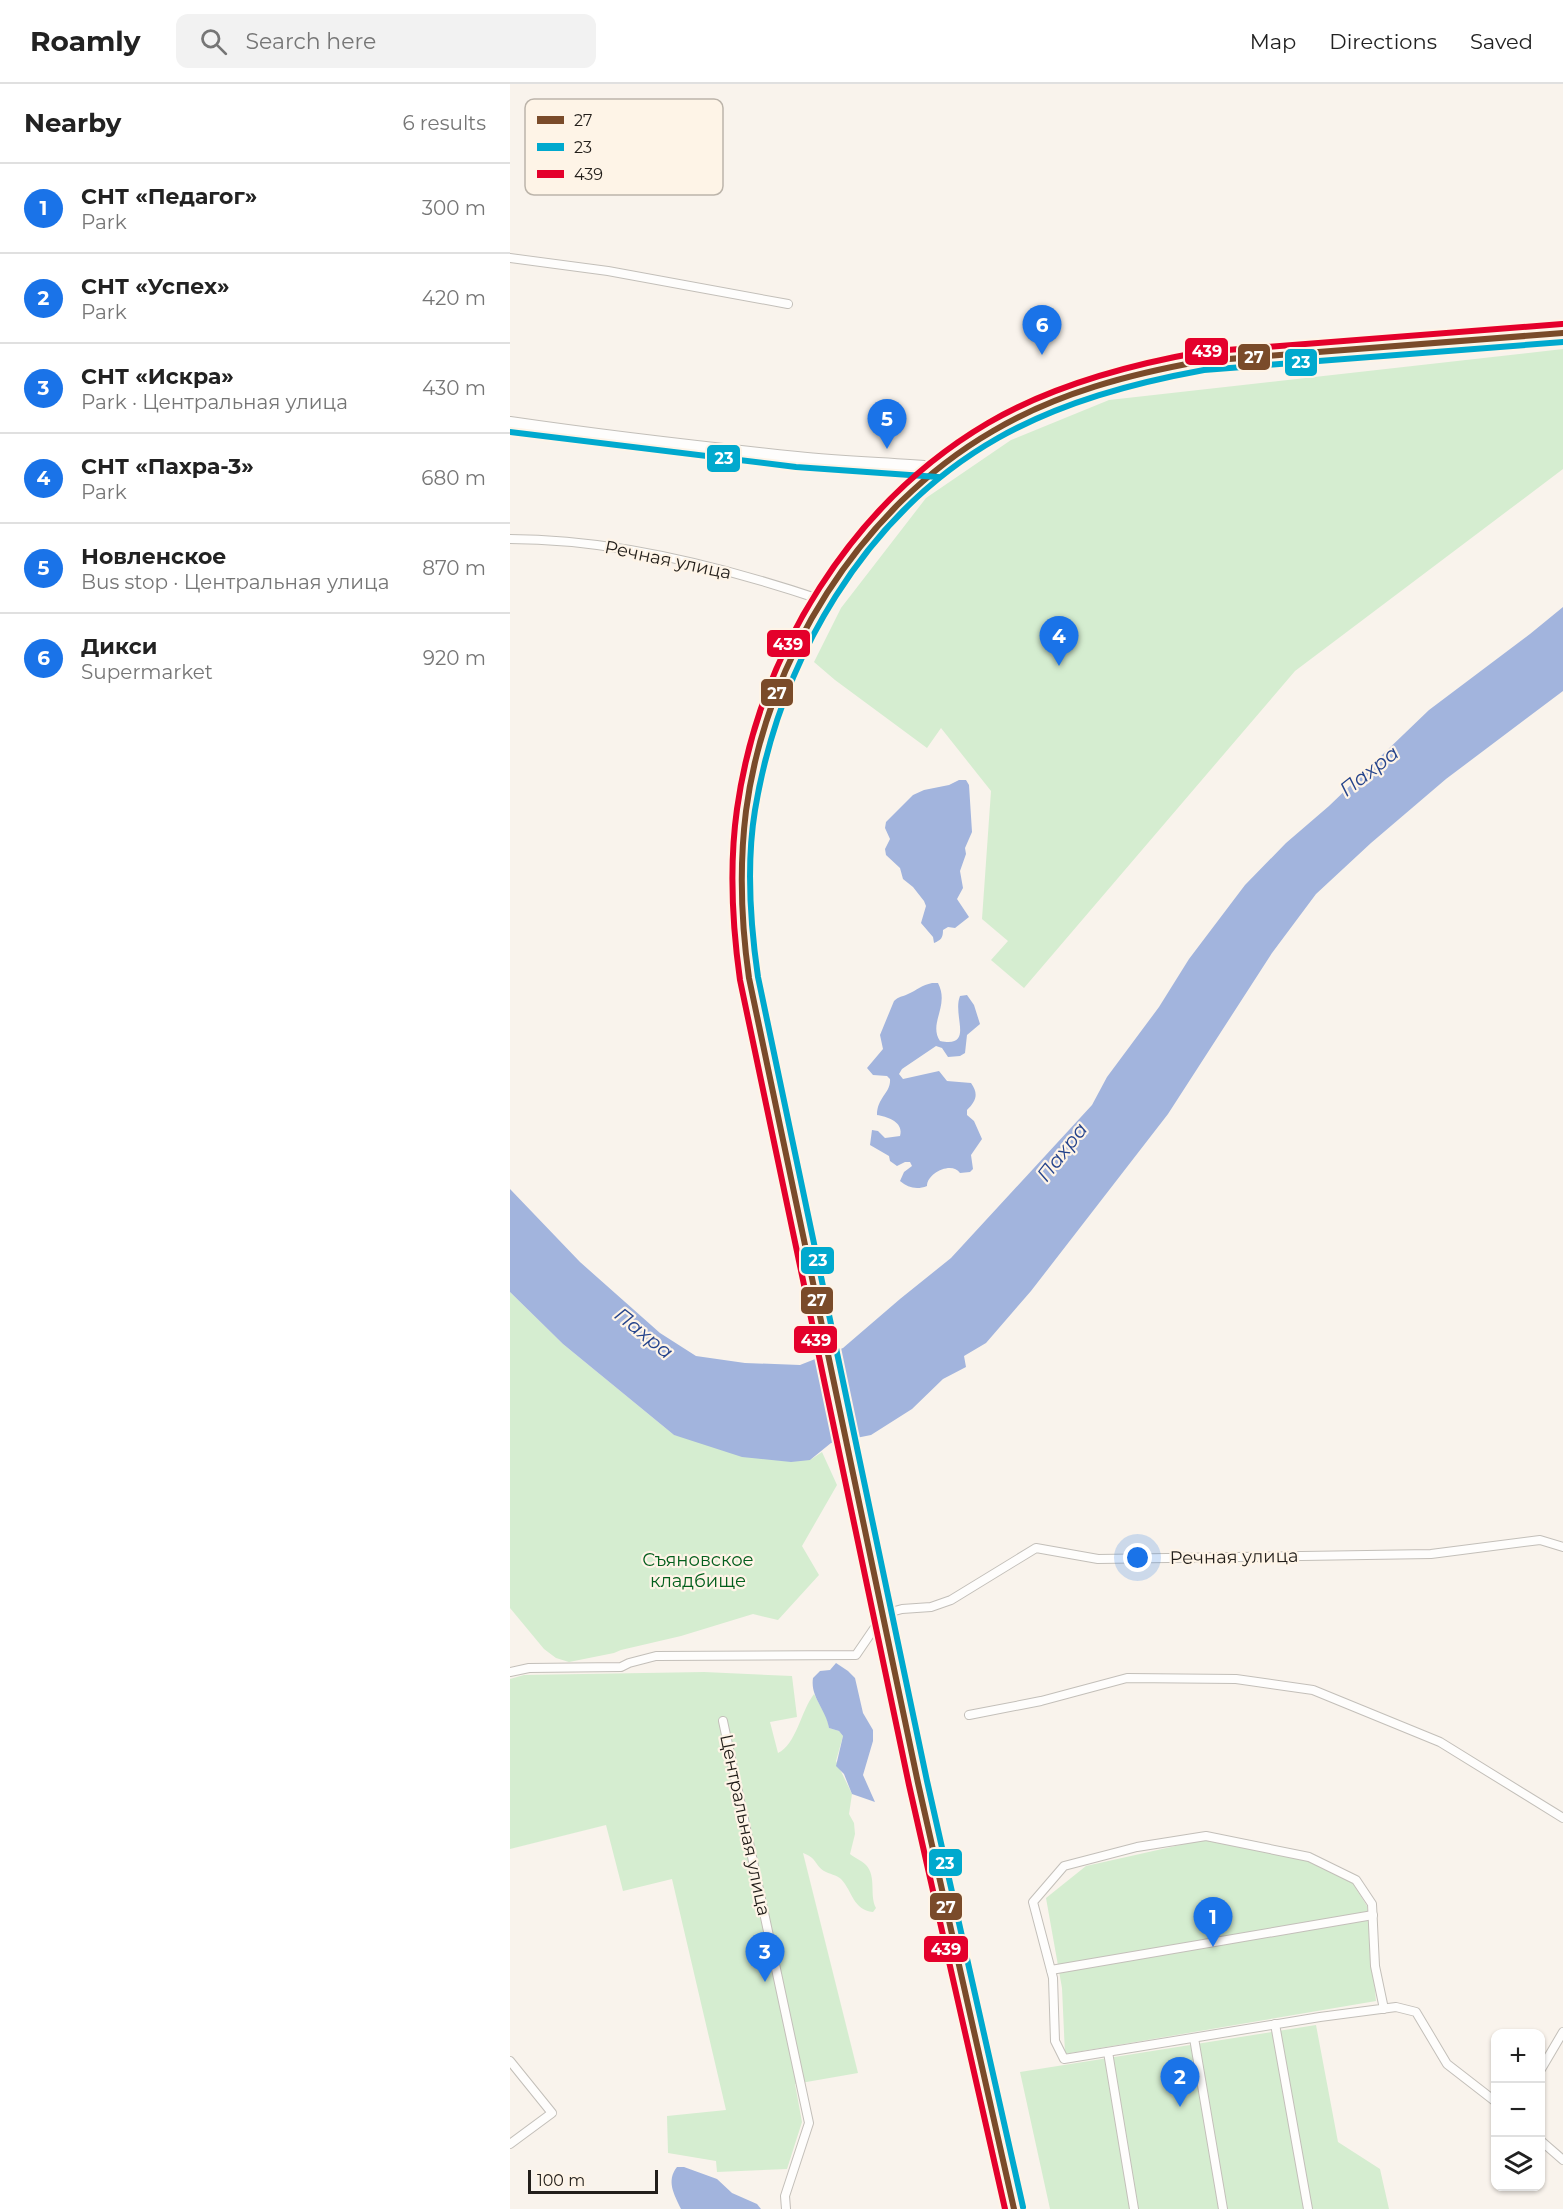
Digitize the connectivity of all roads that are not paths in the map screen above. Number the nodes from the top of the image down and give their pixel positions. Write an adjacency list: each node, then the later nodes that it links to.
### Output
1 (510, 258): 2 (street)
2 (788, 304)
3 (1563, 333): 5 (main road)
4 (510, 423): 5 (main road)
5 (939, 468): 7 (main road)
6 (510, 539): 7 (street, Речная улица)
7 (822, 600): 9 (main road)
8 (1563, 1547): 9 (street, Речная улица)
9 (884, 1614): 10 (street); 28 (main road)
10 (510, 1672)
11 (969, 1715): 13 (street)
12 (723, 1721): 27 (street, Центральная улица)
13 (1563, 1818)
14 (1373, 1915): 15 (street); 15 (street); 16 (street)
15 (1051, 1970): 20 (street)
16 (1384, 2009): 17 (street); 23 (street)
17 (1275, 2024): 19 (street); 31 (street)
18 (1563, 2032): 22 (street)
19 (1194, 2038): 20 (street); 30 (street)
20 (1108, 2052): 29 (street)
21 (510, 2061): 24 (street)
22 (1545, 2063)
23 (1491, 2098)
24 (510, 2144)
25 (1545, 2144): 26 (street)
26 (1563, 2160)
27 (786, 2209)
28 (1014, 2209)
29 (1134, 2209)
30 (1223, 2209)
31 (1308, 2209)

